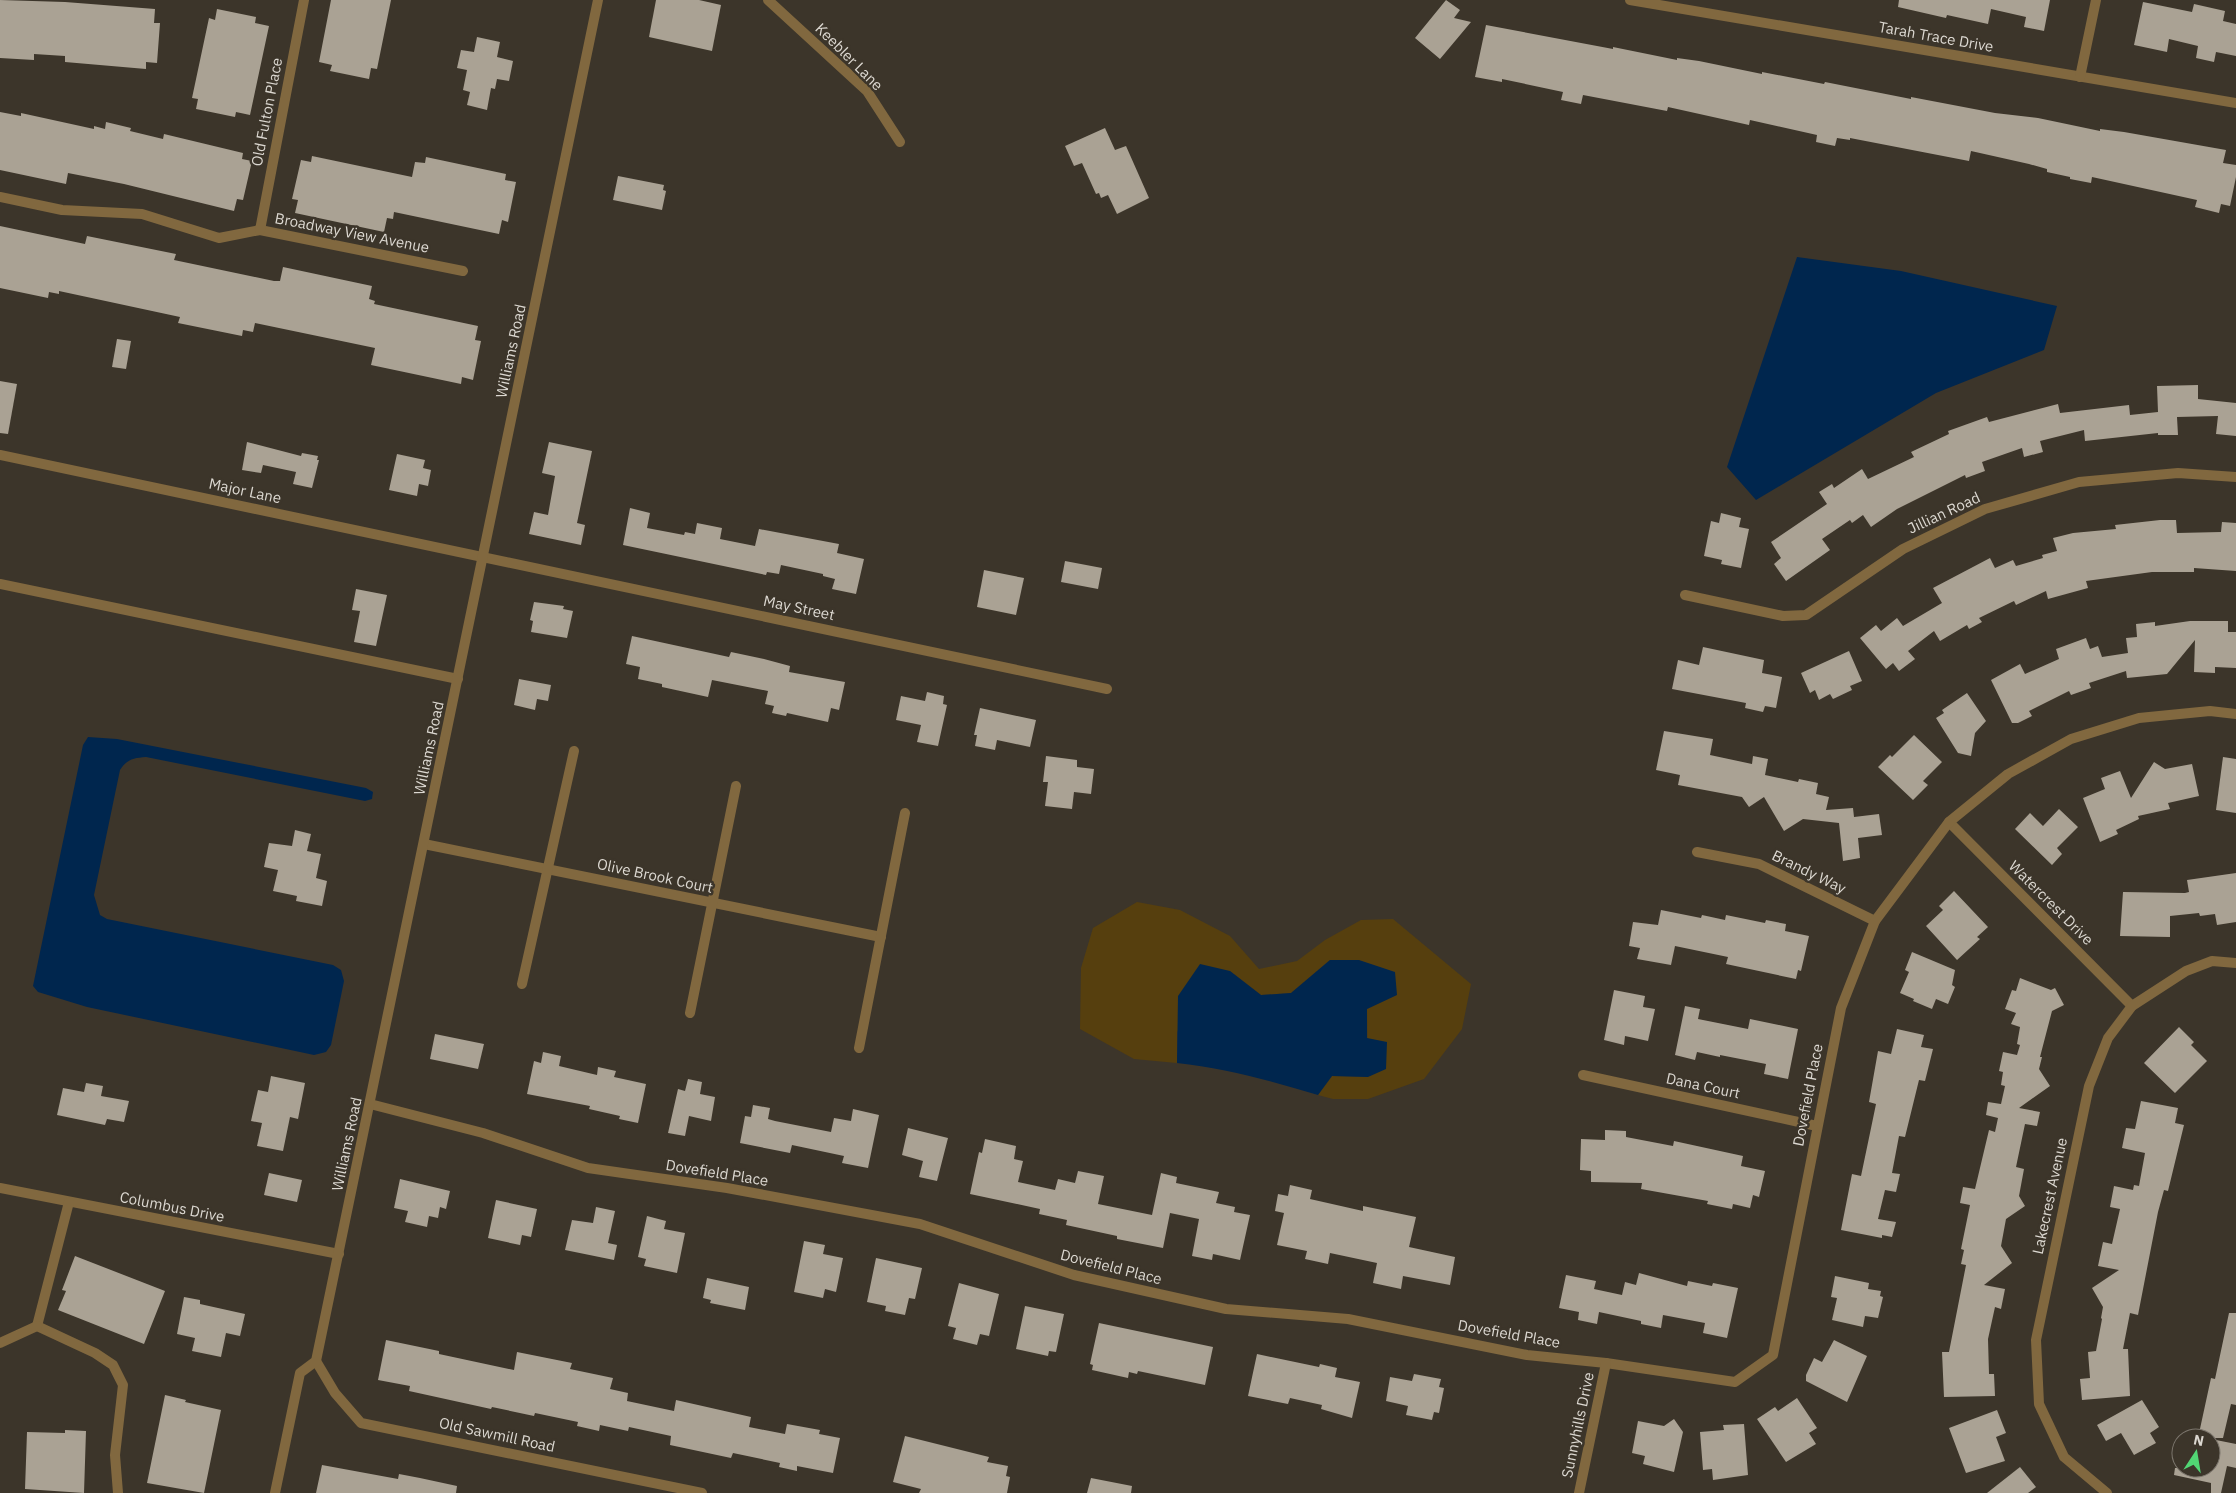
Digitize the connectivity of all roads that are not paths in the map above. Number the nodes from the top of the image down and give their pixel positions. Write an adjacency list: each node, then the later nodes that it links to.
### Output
1 (304, 0): 10 (street, Old Fulton Place)
2 (598, 0): 14 (street, Williams Road)
3 (768, 0): 8 (street, Keebler Lane)
4 (1630, 0): 6 (street, Tarah Trace Drive)
5 (2096, 0): 6 (street)
6 (2080, 77): 7 (street, Tarah Trace Drive)
7 (2236, 103)
8 (900, 142)
9 (0, 197): 10 (street, Broadway View Avenue)
10 (260, 230): 11 (street, Broadway View Avenue)
11 (463, 271)
12 (0, 455): 14 (street, Major Lane)
13 (2236, 477): 16 (street, Jillian Road)
14 (484, 556): 17 (street, Williams Road); 18 (street, May Street)
15 (0, 584): 17 (street)
16 (1685, 595)
17 (458, 679): 24 (street, Williams Road)
18 (1107, 690)
19 (2236, 714): 23 (street, Dovefield Place)
20 (574, 752): 26 (street)
21 (736, 786): 27 (street)
22 (904, 813): 29 (street)
23 (1949, 822): 28 (street, Dovefield Place); 32 (street, Watercrest Drive)
24 (424, 844): 26 (street, Olive Brook Court); 36 (street, Williams Road)
25 (1697, 852): 28 (street, Brandy Way)
26 (548, 869): 27 (street, Olive Brook Court); 31 (street)
27 (712, 903): 29 (street, Olive Brook Court); 33 (street)
28 (1875, 921): 37 (street, Dovefield Place)
29 (881, 937): 34 (street)
30 (2236, 963): 32 (street, Lakecrest Avenue)
31 (522, 984)
32 (2132, 1006): 49 (street, Lakecrest Avenue)
33 (690, 1012)
34 (860, 1048)
35 (1583, 1075): 37 (street, Dana Court)
36 (370, 1104): 40 (street, Williams Road); 44 (street, Dovefield Place)
37 (1816, 1126): 44 (street, Dovefield Place)
38 (0, 1188): 39 (street, Columbus Drive)
39 (69, 1202): 40 (street, Columbus Drive); 41 (street)
40 (339, 1254): 43 (street, Williams Road)
41 (37, 1326): 42 (street); 45 (street)
42 (0, 1343)
43 (316, 1361): 46 (street); 47 (street, Old Sawmill Road)
44 (1606, 1363): 48 (street, Sunnyhills Drive)
45 (118, 1493)
46 (275, 1493)
47 (702, 1493)
48 (1580, 1493)
49 (2107, 1493)

